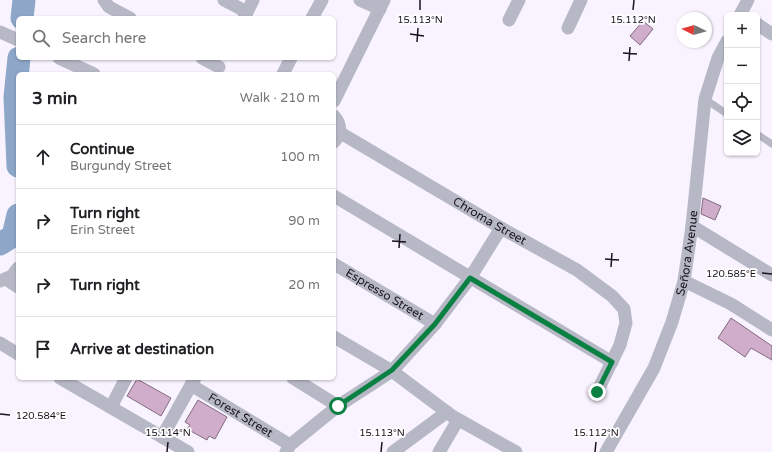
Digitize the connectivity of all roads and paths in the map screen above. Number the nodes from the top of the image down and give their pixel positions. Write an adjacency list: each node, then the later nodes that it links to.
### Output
1 (104, 0): 11 (street)
2 (224, 0): 9 (street)
3 (322, 0): 12 (street)
4 (360, 0): 8 (street)
5 (519, 0): 13 (street)
6 (581, 0): 15 (street)
7 (748, 0): 10 (street)
8 (382, 5): 26 (street)
9 (248, 10)
10 (743, 12)
11 (126, 16)
12 (313, 16)
13 (509, 20)
14 (760, 26): 17 (street)
15 (568, 28)
16 (2, 33): 18 (street)
17 (772, 34)
18 (16, 39)
19 (724, 47): 27 (street, Señora Avenue)
20 (63, 60): 24 (street)
21 (206, 60): 23 (street)
22 (290, 60): 25 (street)
23 (219, 66)
24 (90, 72)
25 (284, 72)
26 (336, 97)
27 (705, 99): 28 (lane); 34 (street, Señora Avenue)
28 (724, 112)
29 (336, 119): 31 (street)
30 (760, 136): 32 (lane)
31 (337, 137): 35 (street, Chroma Street)
32 (772, 144)
33 (336, 197): 39 (street)
34 (692, 226): 38 (street); 41 (street, Señora Avenue)
35 (501, 228): 39 (street); 48 (street, Chroma Street)
36 (336, 265): 43 (street, Espresso Street)
37 (16, 270): 40 (street)
38 (772, 275)
39 (470, 278): 43 (street); 48 (street)
40 (3, 280): 42 (street)
41 (684, 281): 44 (street); 65 (street, Señora Avenue)
42 (16, 286)
43 (435, 324): 49 (street)
44 (772, 330)
45 (336, 337): 49 (street)
46 (0, 344): 47 (street)
47 (16, 353)
48 (612, 362): 54 (street)
49 (392, 370): 55 (street); 57 (street)
50 (64, 380): 56 (street)
51 (125, 380): 56 (street)
52 (296, 380): 55 (street)
53 (193, 381): 59 (street); 60 (street, Forest Street)
54 (597, 392)
55 (338, 406): 60 (street)
56 (111, 407): 59 (street)
57 (447, 412): 58 (street); 63 (street)
58 (458, 420): 61 (street); 64 (street)
59 (162, 437): 62 (street)
60 (288, 449)
61 (508, 450)
62 (188, 452)
63 (394, 452)
64 (439, 452)
65 (606, 452)

